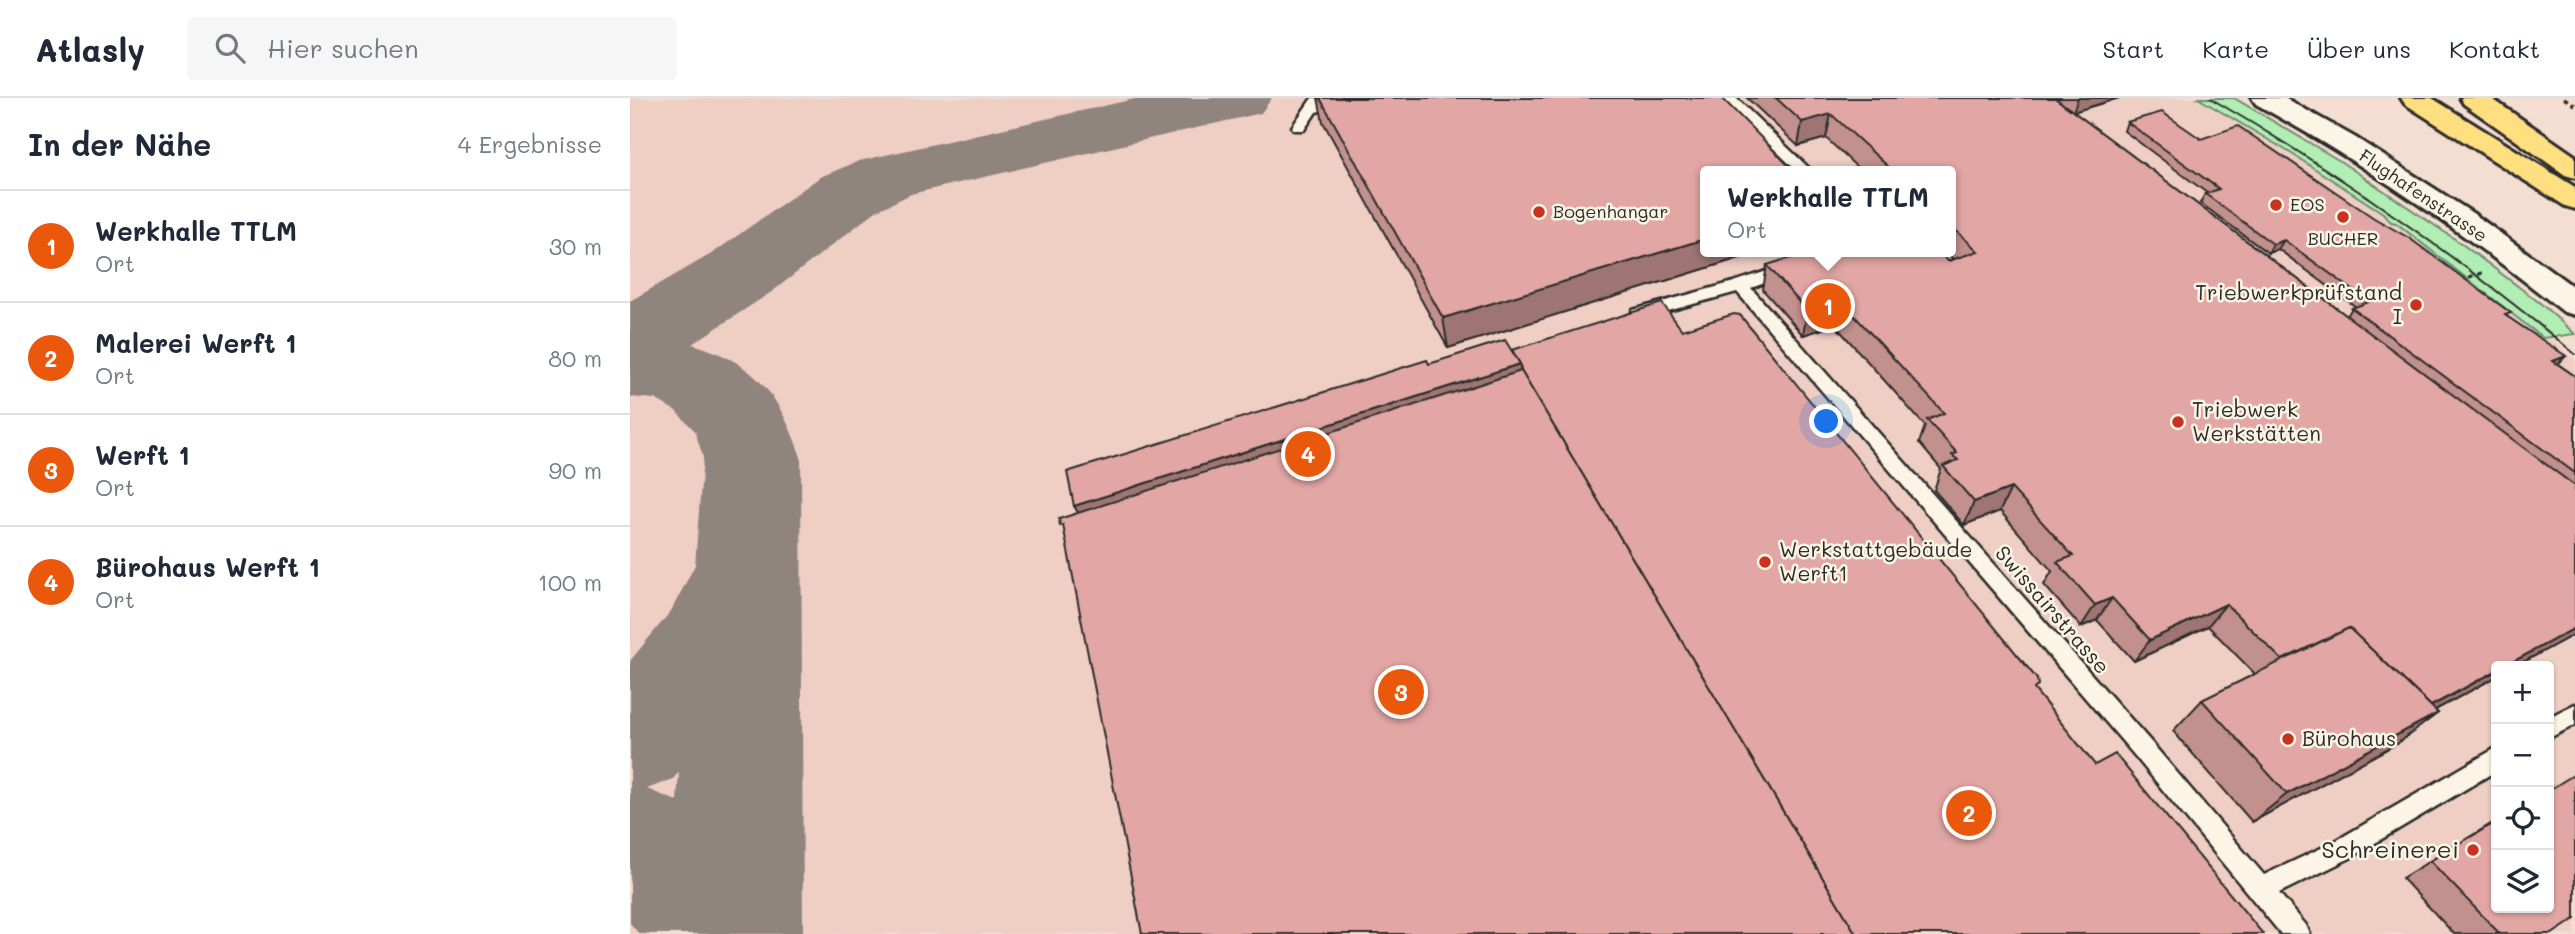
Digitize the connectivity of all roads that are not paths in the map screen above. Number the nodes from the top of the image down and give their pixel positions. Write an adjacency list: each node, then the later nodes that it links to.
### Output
1 (1359, 98): 7 (lane)
2 (1728, 98): 9 (lane)
3 (2264, 98): 15 (main road, Flughafenstrasse)
4 (2311, 98): 13 (main road, Flughafenstrasse)
5 (2414, 98): 11 (highway)
6 (2473, 98): 10 (highway)
7 (1316, 103): 8 (lane)
8 (1299, 127)
9 (1800, 166)
10 (2575, 169)
11 (2575, 200)
12 (1824, 257): 14 (lane)
13 (2575, 276)
14 (1740, 286): 16 (lane); 20 (lane, Swissairstrasse)
15 (2575, 304)
16 (1621, 319)
17 (2575, 713): 18 (lane)
18 (2554, 725)
19 (2491, 762): 20 (lane)
20 (2260, 890): 21 (lane, Swissairstrasse)
21 (2297, 934)

